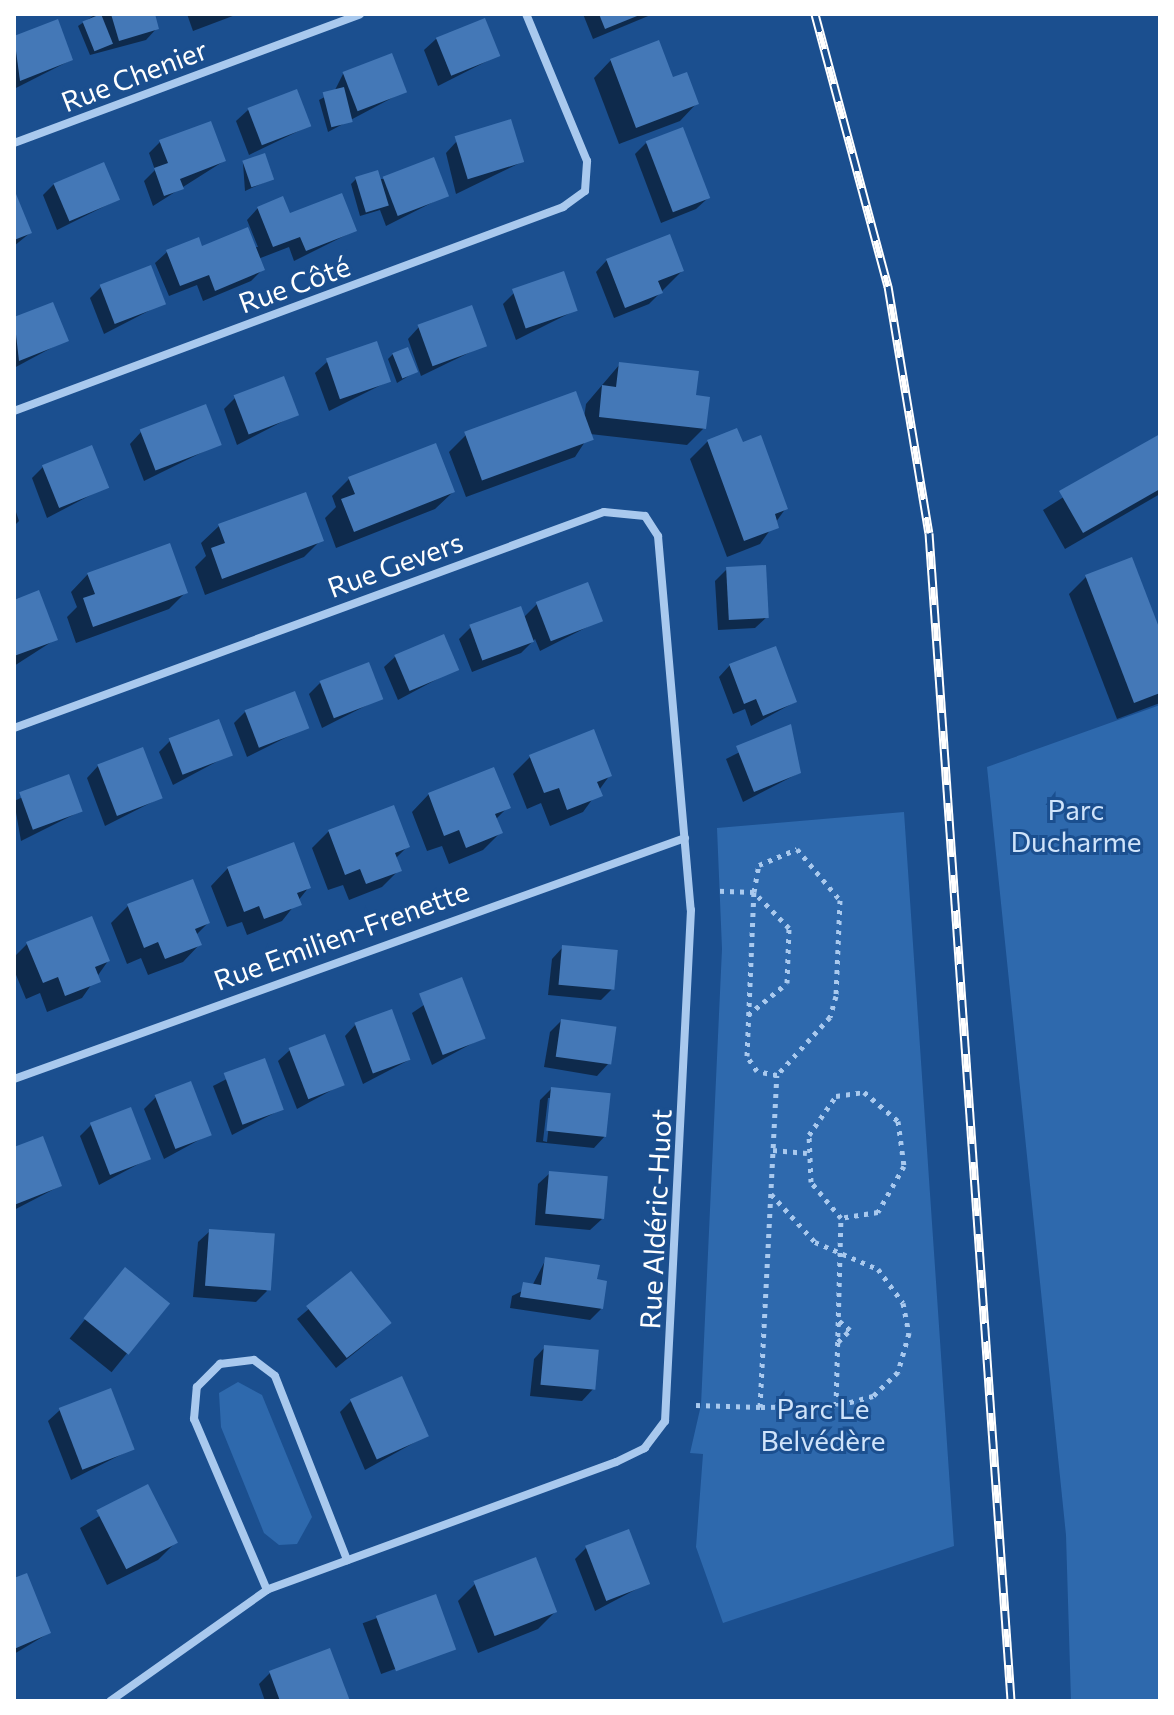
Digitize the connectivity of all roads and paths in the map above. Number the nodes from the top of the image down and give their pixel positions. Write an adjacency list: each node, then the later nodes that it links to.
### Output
1 (360, 14): 3 (street, Rue Chenier)
2 (526, 14): 4 (street, Rue Côté)
3 (14, 143)
4 (14, 411)
5 (669, 668): 6 (street, Rue Gevers); 7 (street, Rue Aldéric-Huot)
6 (14, 728)
7 (685, 838): 12 (street, Rue Emilien-Frenette); 23 (street, Rue Aldéric-Huot)
8 (718, 891): 9 (path)
9 (754, 892): 10 (path); 10 (path); 11 (path)
10 (748, 1015): 11 (path)
11 (777, 1075): 13 (path)
12 (14, 1079)
13 (773, 1150): 14 (path); 15 (path)
14 (807, 1153): 16 (path); 16 (path)
15 (771, 1194): 17 (path); 22 (path)
16 (841, 1218): 17 (path)
17 (839, 1253): 18 (path); 21 (path)
18 (838, 1320): 19 (path); 19 (path)
19 (838, 1342): 21 (path)
20 (696, 1405): 22 (path)
21 (836, 1406): 22 (path)
22 (760, 1407)
23 (347, 1560): 24 (street, Rue Aldéric-Huot); 24 (street)
24 (267, 1590): 25 (street, Rue Aldéric-Huot)
25 (110, 1701)

